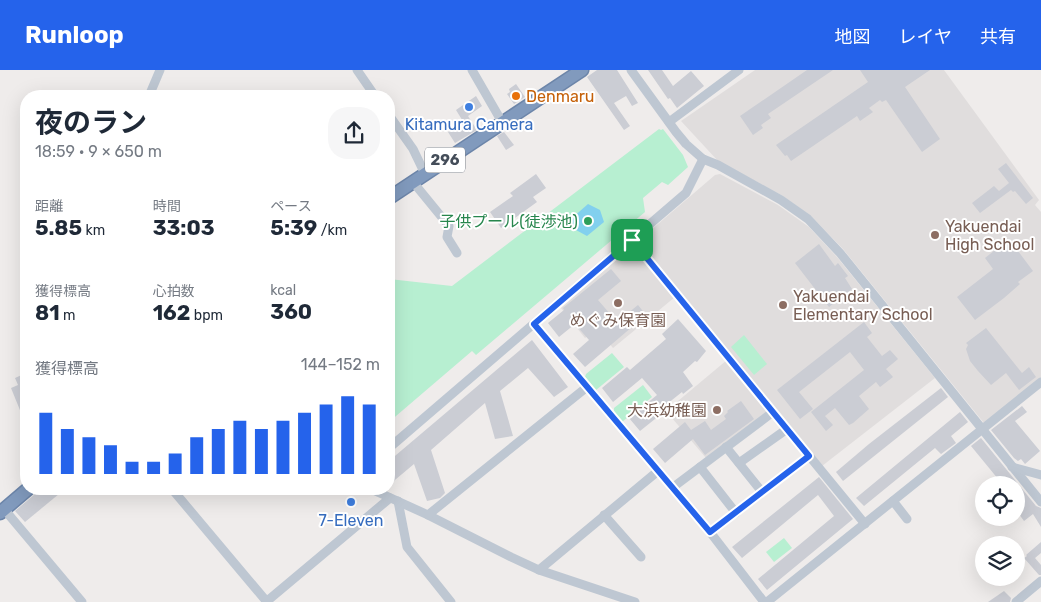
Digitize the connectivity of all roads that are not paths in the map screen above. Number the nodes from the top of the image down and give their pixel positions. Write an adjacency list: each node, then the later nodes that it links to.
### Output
1 (160, 70): 7 (street)
2 (357, 70): 8 (street)
3 (472, 70): 9 (street)
4 (582, 70): 9 (highway, 296)
5 (632, 70): 10 (street)
6 (739, 70): 10 (street)
7 (152, 90)
8 (368, 90)
9 (502, 122): 13 (highway, 296)
10 (669, 122): 12 (street)
11 (395, 124): 13 (street)
12 (703, 159): 16 (street); 23 (street)
13 (425, 174): 14 (highway, 296)
14 (413, 182): 15 (highway, 296); 17 (street)
15 (395, 194)
16 (632, 240): 18 (street); 21 (street)
17 (457, 253)
18 (534, 324): 20 (street); 24 (street)
19 (1041, 382): 23 (street)
20 (587, 387): 30 (street); 42 (street)
21 (773, 412): 22 (street); 25 (street)
22 (787, 429): 26 (street); 27 (street)
23 (983, 429): 28 (street); 38 (street)
24 (395, 443)
25 (726, 447): 27 (street); 29 (street)
26 (809, 456): 33 (street); 45 (street)
27 (739, 463): 33 (street)
28 (1012, 466): 31 (street); 39 (street)
29 (700, 467): 32 (street); 41 (street)
30 (658, 471): 32 (street); 43 (street)
31 (1041, 475)
32 (672, 488): 46 (street)
33 (762, 492): 41 (street)
34 (21, 495): 40 (highway)
35 (178, 495): 51 (street)
36 (384, 495): 37 (street)
37 (394, 500): 42 (street); 51 (street); 52 (street)
38 (893, 501): 44 (street); 45 (street)
39 (1041, 502)
40 (2, 511): 50 (street)
41 (736, 513): 46 (street)
42 (428, 515): 48 (street)
43 (604, 515): 47 (street); 48 (street)
44 (908, 519)
45 (865, 524): 54 (street)
46 (710, 532): 54 (street)
47 (641, 557)
48 (539, 570): 53 (street)
49 (1041, 581): 55 (street)
50 (82, 602)
51 (267, 602)
52 (451, 602)
53 (635, 602)
54 (766, 602)
55 (1016, 602)

